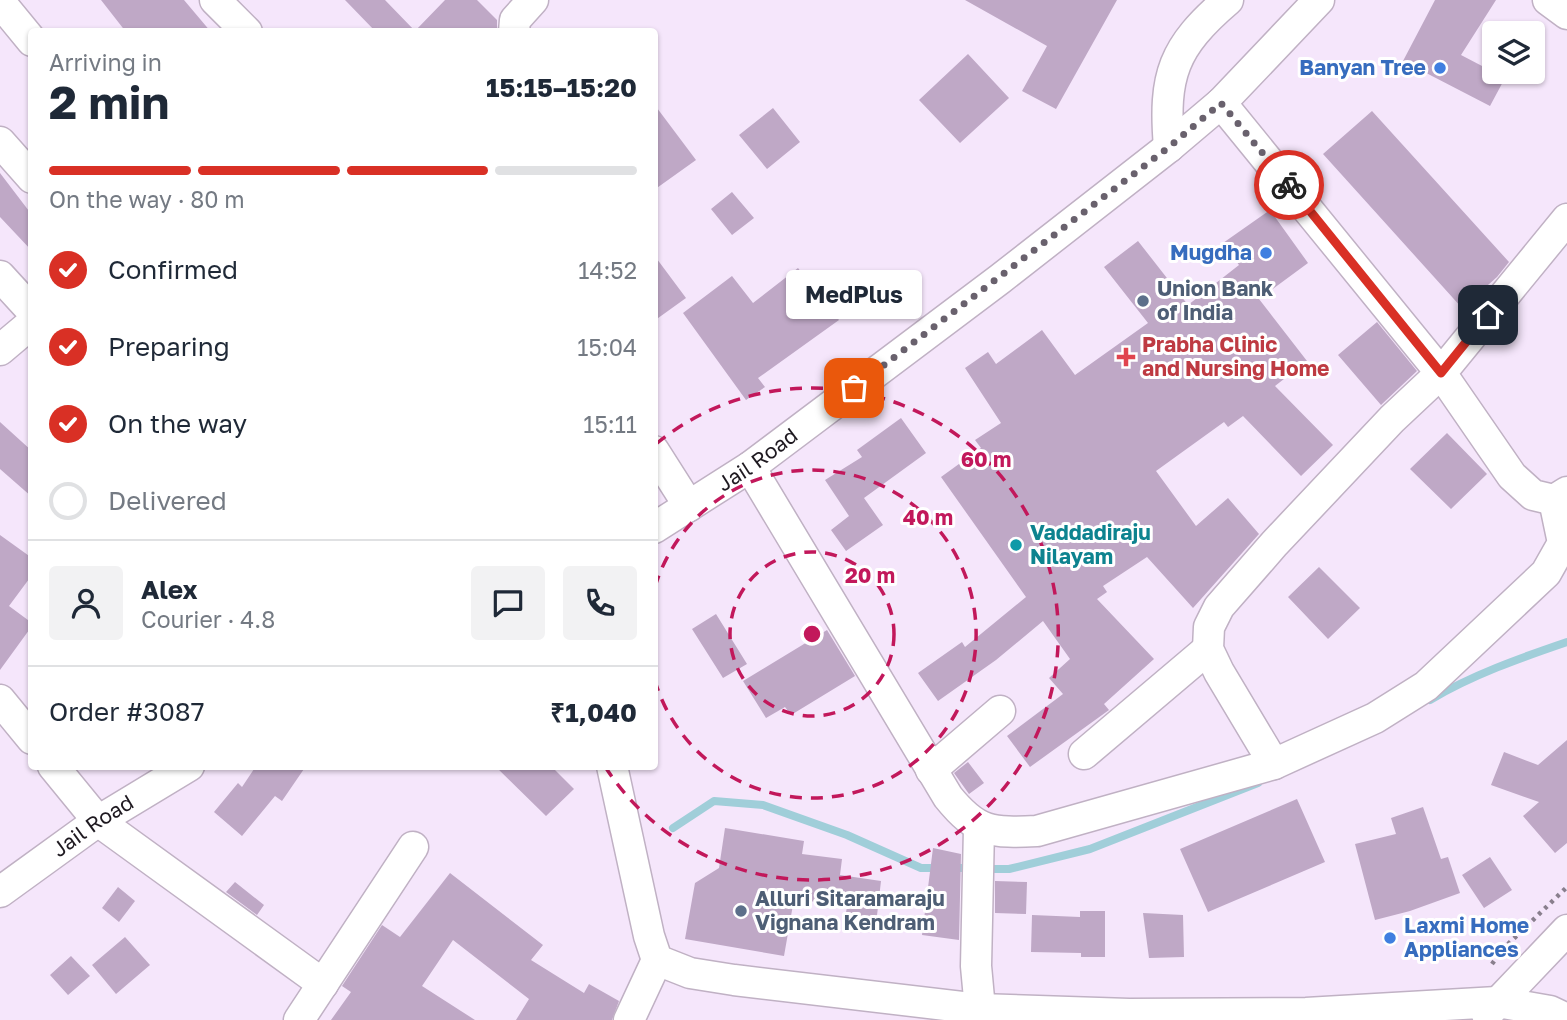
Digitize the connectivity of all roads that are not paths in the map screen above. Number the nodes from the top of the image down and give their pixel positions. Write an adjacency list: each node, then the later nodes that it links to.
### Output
1 (215, 0): 8 (street)
2 (533, 0): 9 (street)
3 (1228, 0): 13 (street)
4 (1319, 0): 11 (street, Jail Road)
5 (1548, 0): 7 (street)
6 (0, 2): 10 (street)
7 (1567, 14)
8 (243, 28)
9 (514, 28)
10 (28, 36)
11 (1221, 103): 13 (street, Jail Road); 20 (street)
12 (0, 142): 14 (street)
13 (1169, 147): 22 (street, Jail Road)
14 (28, 174)
15 (1567, 219): 20 (street)
16 (0, 276): 17 (street)
17 (28, 307)
18 (28, 326): 19 (street)
19 (0, 350)
20 (1441, 373): 23 (street); 26 (street)
21 (658, 457): 24 (street)
22 (750, 467): 24 (street, Jail Road); 35 (street)
23 (1560, 496): 31 (street)
24 (689, 506): 25 (street, Jail Road)
25 (658, 525)
26 (1208, 649): 30 (street); 31 (street)
27 (0, 700): 29 (street)
28 (1000, 711): 35 (street)
29 (28, 734)
30 (1084, 754)
31 (1273, 764): 37 (street)
32 (57, 770): 36 (street)
33 (182, 770): 36 (street, Jail Road)
34 (613, 770): 41 (street)
35 (931, 770): 37 (street)
36 (98, 821): 39 (street, Jail Road); 42 (street)
37 (979, 828): 45 (street)
38 (413, 848): 42 (street)
39 (0, 892)
40 (1567, 930): 43 (street)
41 (657, 960): 45 (street); 47 (street)
42 (323, 984): 46 (street)
43 (1490, 1011): 44 (street); 45 (street)
44 (1557, 1011)
45 (980, 1014)
46 (299, 1020)
47 (629, 1020)

